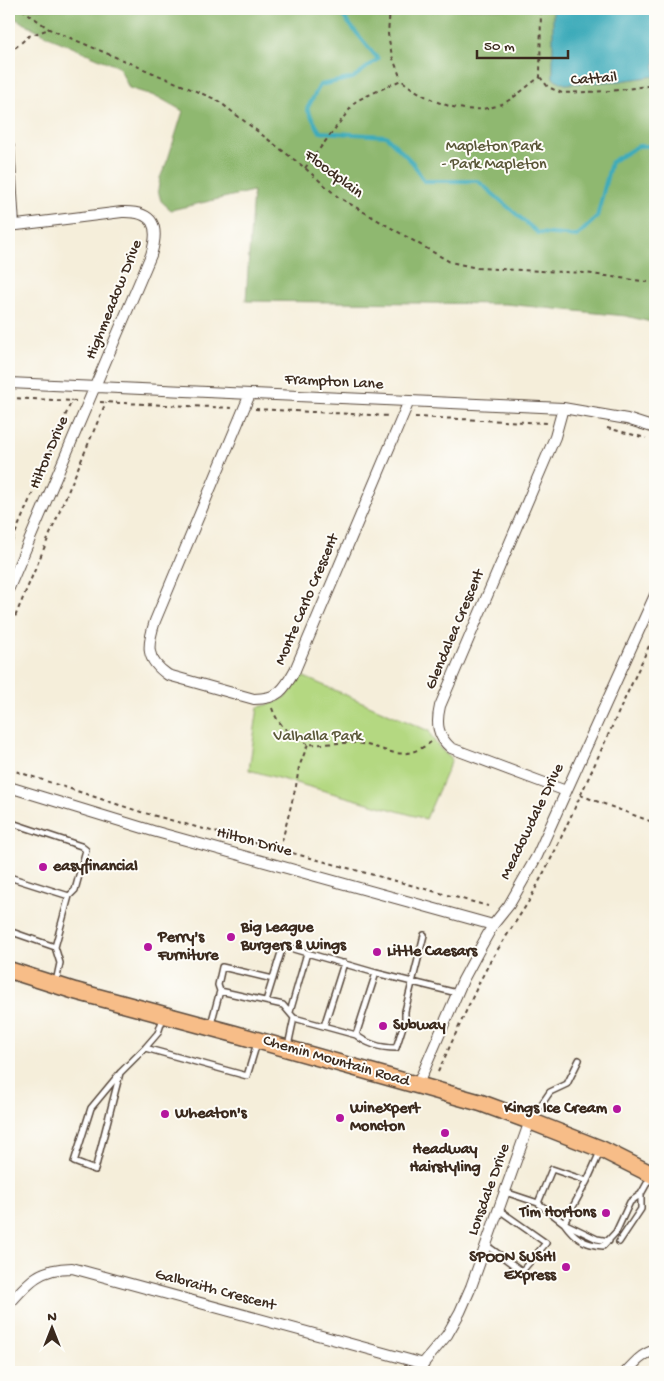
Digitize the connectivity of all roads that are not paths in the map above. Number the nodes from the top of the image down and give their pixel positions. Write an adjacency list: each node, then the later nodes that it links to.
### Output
1 (9, 147): 2 (street)
2 (11, 225): 4 (street, Highmeadow Drive)
3 (9, 383): 4 (street, Frampton Lane)
4 (95, 386): 5 (street, Frampton Lane); 9 (street, Hilton Drive)
5 (250, 394): 6 (street, Frampton Lane); 6 (street, Monte Carlo Crescent)
6 (409, 401): 7 (street, Frampton Lane)
7 (563, 408): 8 (street, Frampton Lane); 12 (street, Glendalea Crescent)
8 (655, 428)
9 (9, 588)
10 (655, 595): 12 (street, Meadowdale Drive)
11 (9, 787): 16 (street, Hilton Drive)
12 (566, 791): 16 (street, Meadowdale Drive)
13 (9, 822): 15 (lane)
14 (9, 876): 15 (lane)
15 (69, 896): 19 (lane)
16 (492, 925): 28 (street, Meadowdale Drive)
17 (9, 931): 19 (lane)
18 (424, 935): 25 (lane)
19 (55, 947): 26 (lane)
20 (307, 953): 21 (lane); 24 (lane); 30 (lane)
21 (344, 964): 23 (lane); 33 (lane)
22 (9, 970): 26 (main road, Chemin Mountain Road)
23 (376, 973): 25 (lane); 35 (lane)
24 (273, 979): 27 (lane); 29 (lane)
25 (412, 982): 28 (lane); 35 (lane)
26 (55, 984): 31 (main road, Chemin Mountain Road)
27 (220, 990): 29 (lane); 34 (lane)
28 (457, 993): 41 (street, Meadowdale Drive)
29 (266, 1001): 30 (lane)
30 (290, 1012): 32 (lane)
31 (164, 1015): 34 (main road, Chemin Mountain Road); 37 (lane)
32 (294, 1018): 33 (lane); 38 (lane)
33 (324, 1026): 35 (lane)
34 (210, 1027): 36 (main road, Chemin Mountain Road)
35 (356, 1035)
36 (258, 1040): 37 (lane); 38 (main road, Chemin Mountain Road)
37 (145, 1048): 40 (lane)
38 (287, 1048): 41 (main road, Chemin Mountain Road)
39 (579, 1060): 42 (lane)
40 (120, 1073): 40 (lane)
41 (418, 1084): 42 (main road, Chemin Mountain Road)
42 (530, 1120): 43 (main road, Chemin Mountain Road); 46 (street, Lonsdale Drive)
43 (601, 1149): 44 (main road, Chemin Mountain Road); 45 (lane)
44 (654, 1175): 47 (lane)
45 (587, 1181): 48 (lane); 50 (lane)
46 (505, 1192): 48 (lane); 49 (street, Lonsdale Drive)
47 (641, 1194): 51 (lane); 52 (lane)
48 (538, 1203): 50 (lane)
49 (499, 1209): 53 (street, Lonsdale Drive); 53 (lane)
50 (564, 1223): 51 (lane); 51 (lane)
51 (609, 1241)
52 (619, 1242)
53 (486, 1245): 56 (street, Lonsdale Drive)
54 (9, 1304): 56 (street, Galbraith Crescent)
55 (655, 1350): 58 (street)
56 (424, 1364): 57 (street, Lonsdale Drive)
57 (416, 1372)
58 (626, 1372)

